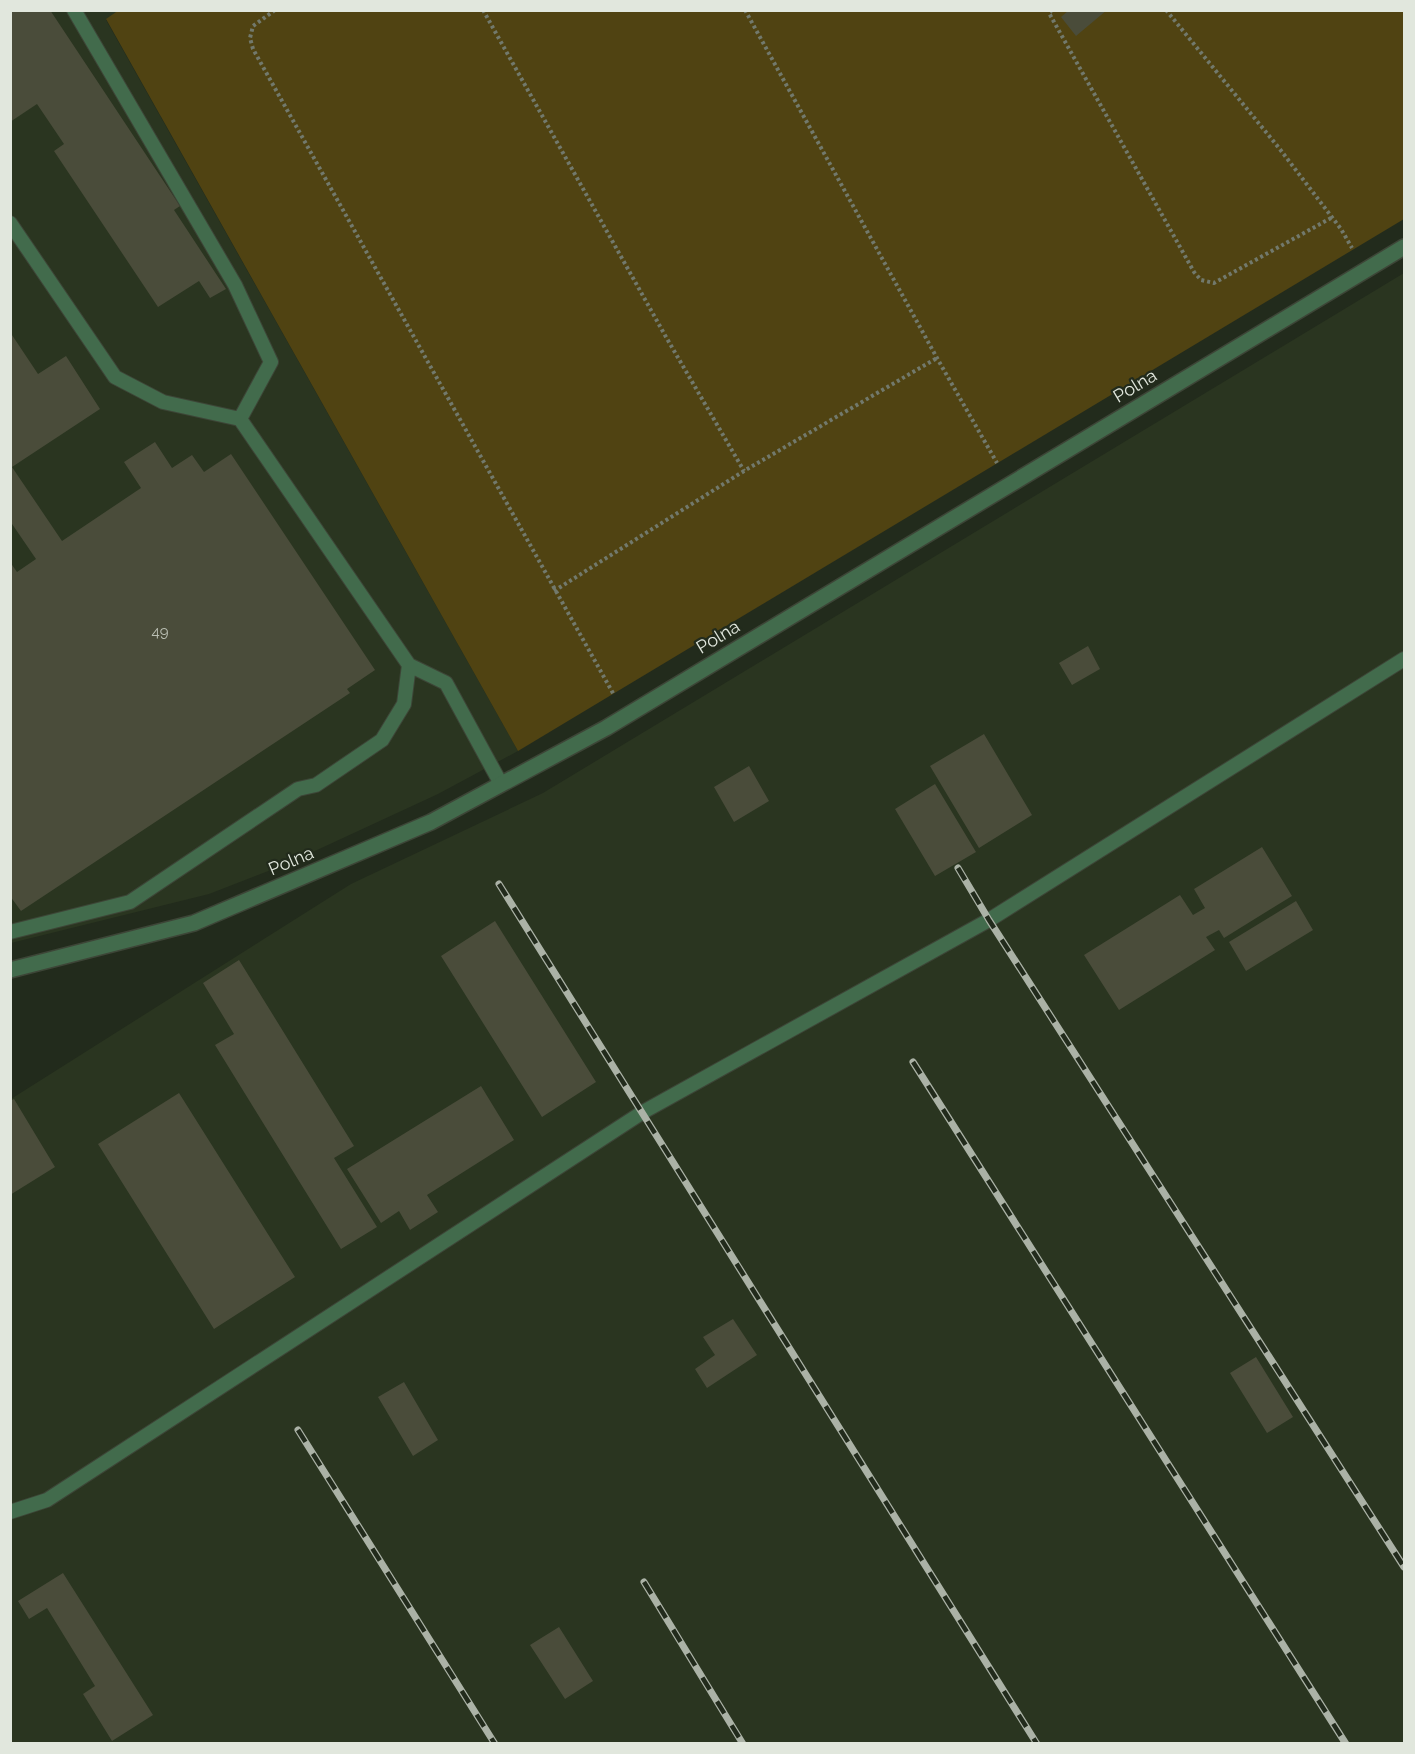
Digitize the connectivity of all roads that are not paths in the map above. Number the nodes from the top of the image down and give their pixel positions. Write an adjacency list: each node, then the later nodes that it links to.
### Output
1 (74, 10): 4 (lane)
2 (10, 223): 4 (lane)
3 (1404, 247): 7 (street, Polna)
4 (240, 419): 6 (lane)
5 (1404, 659): 10 (lane)
6 (409, 664): 7 (lane); 8 (lane)
7 (501, 784): 9 (street, Polna)
8 (10, 932)
9 (10, 970)
10 (10, 1512)

